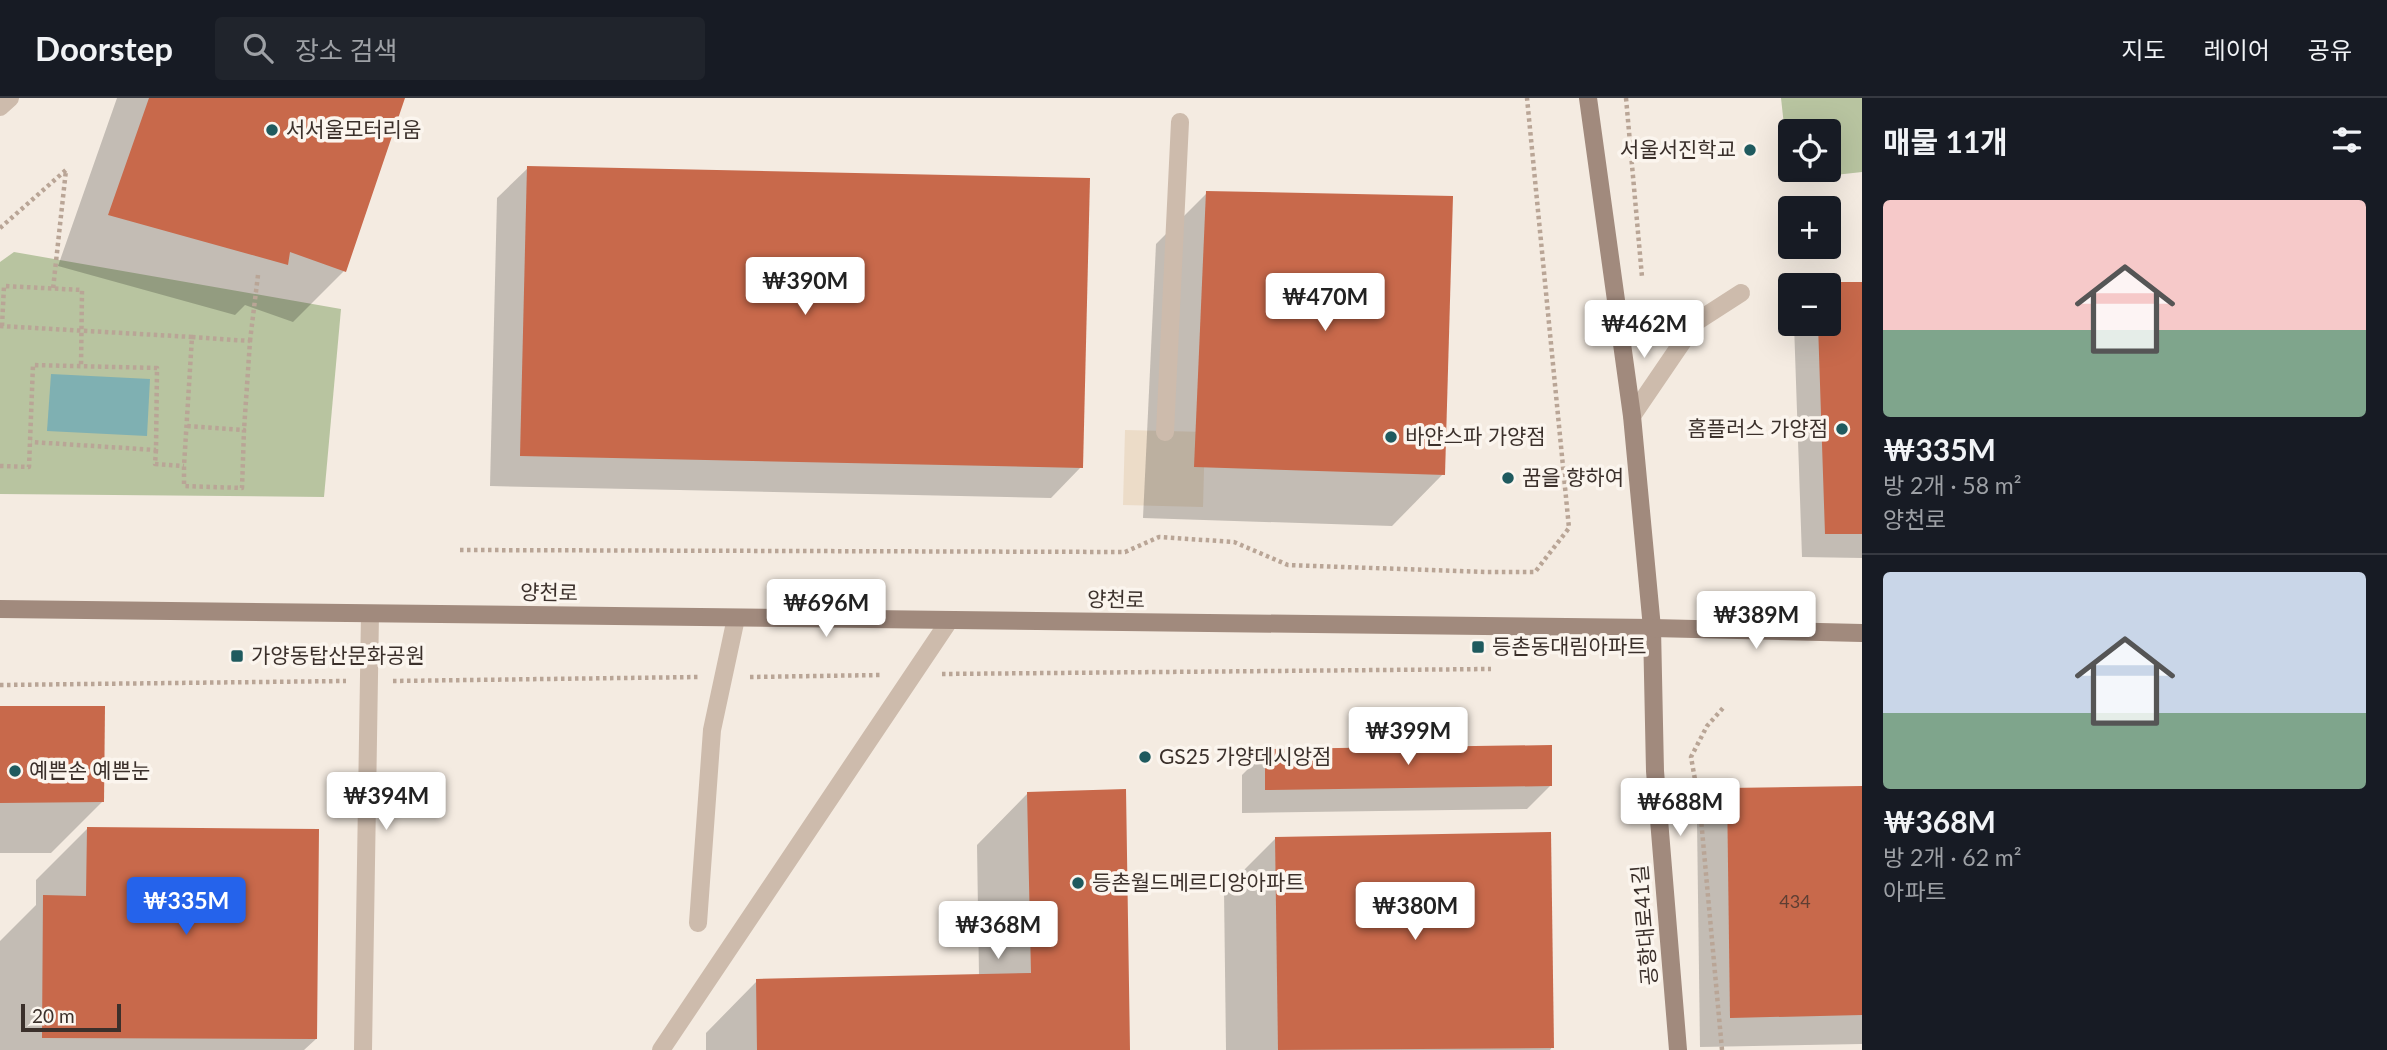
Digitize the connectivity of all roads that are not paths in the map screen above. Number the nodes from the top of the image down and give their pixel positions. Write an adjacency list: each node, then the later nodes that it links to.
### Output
1 (10, 98): 3 (street)
2 (1588, 98): 6 (main road, 공항대로41길)
3 (0, 107)
4 (1181, 122): 7 (street)
5 (1741, 293): 6 (street)
6 (1632, 416): 12 (main road, 공항대로41길)
7 (1165, 432)
8 (0, 609): 9 (main road, 양천로)
9 (370, 614): 10 (main road, 양천로); 15 (street)
10 (736, 618): 11 (main road, 양천로); 14 (street)
11 (949, 621): 12 (main road, 양천로); 16 (street)
12 (1652, 628): 13 (main road, 양천로); 17 (main road, 공항대로41길)
13 (1862, 633)
14 (698, 923)
15 (363, 1050)
16 (661, 1050)
17 (1678, 1050)

